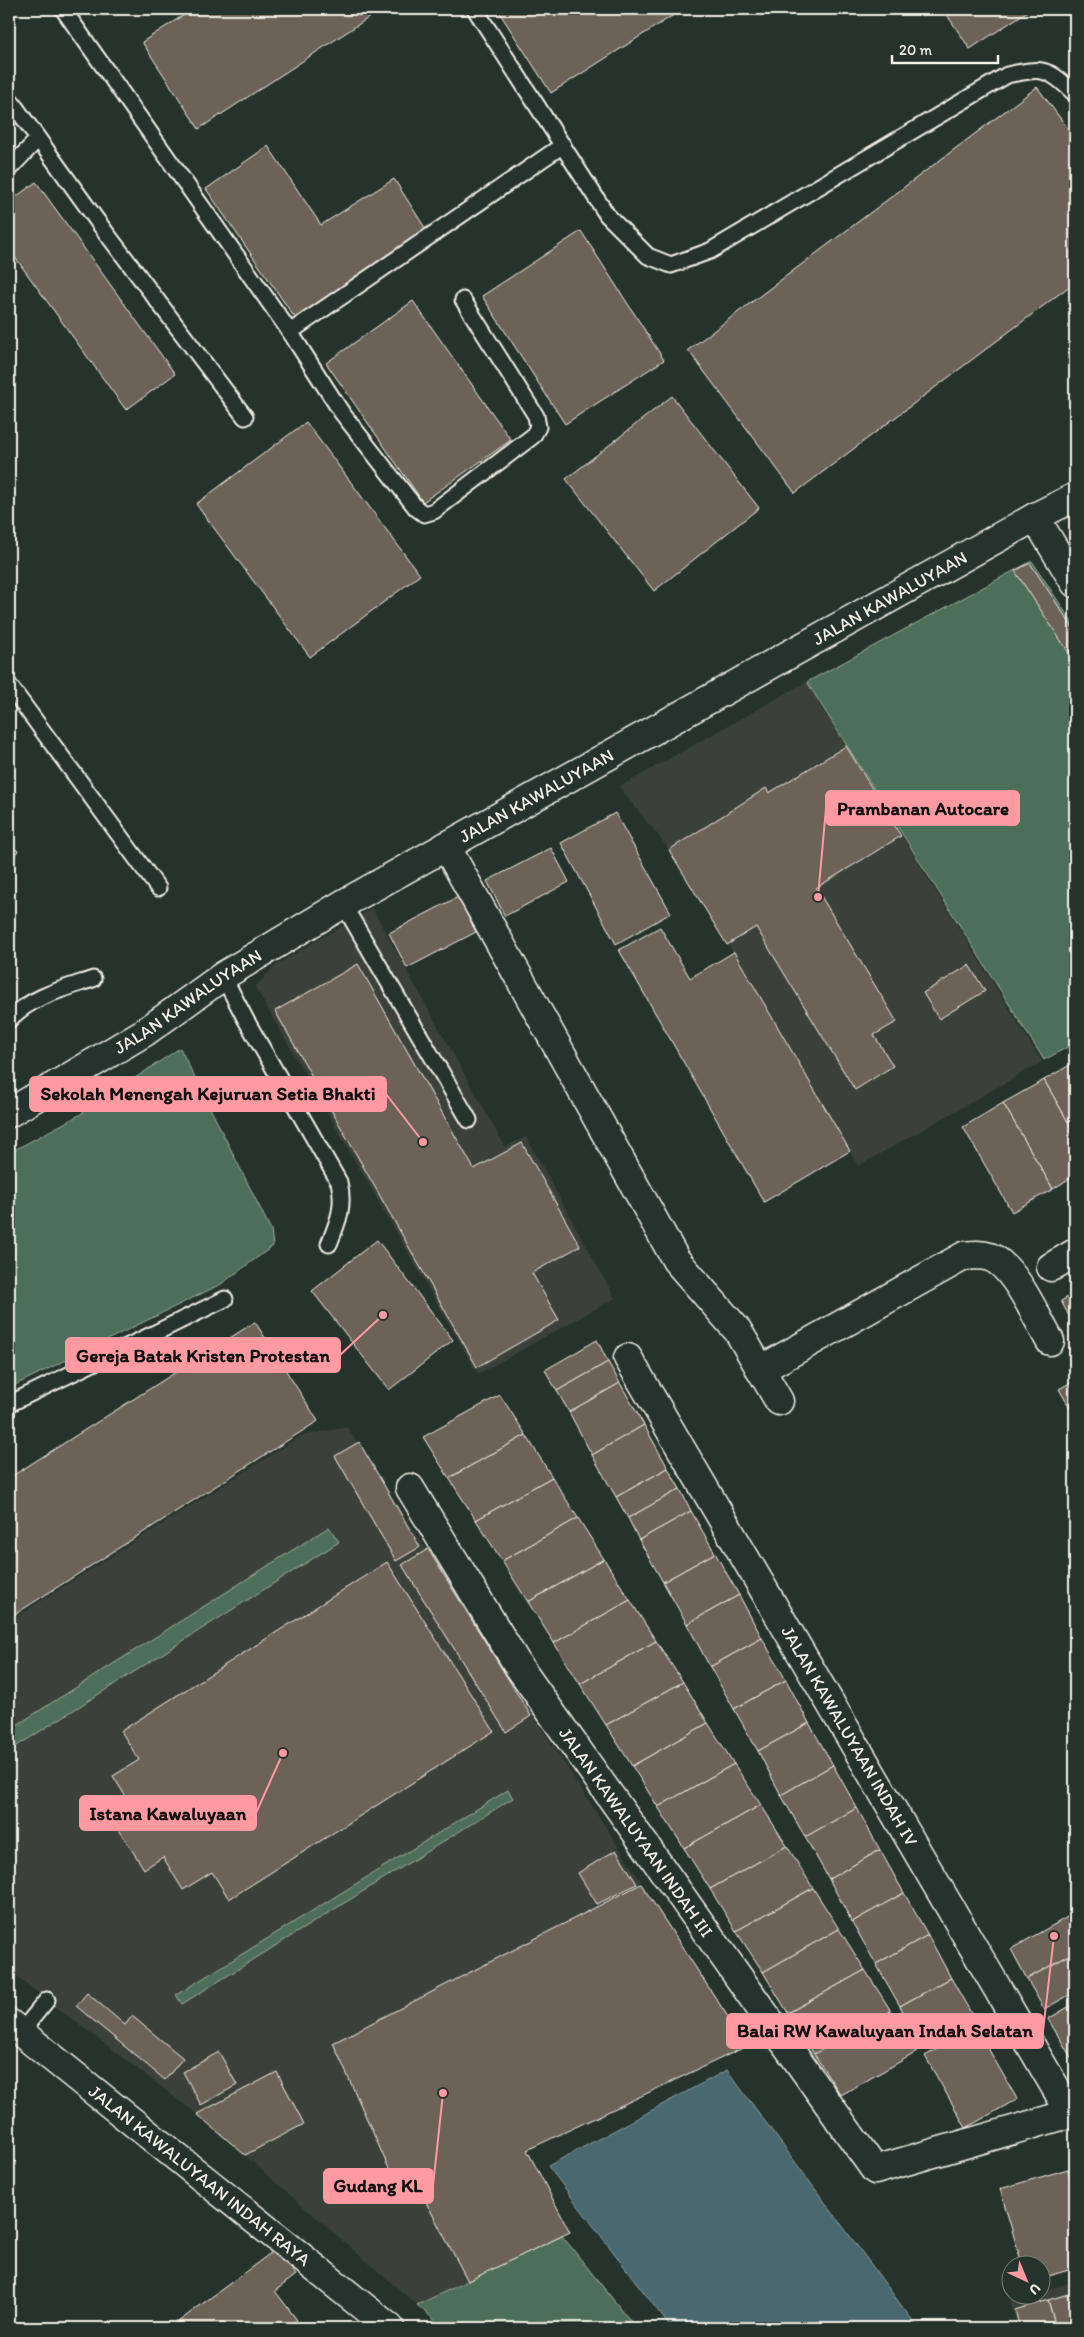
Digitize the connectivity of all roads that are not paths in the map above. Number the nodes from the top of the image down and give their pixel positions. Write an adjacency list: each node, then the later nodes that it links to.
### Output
1 (63, 9): 9 (lane)
2 (475, 9): 6 (lane)
3 (1075, 94): 6 (lane)
4 (9, 98): 5 (lane)
5 (38, 139): 7 (lane); 10 (lane)
6 (563, 145): 9 (lane)
7 (9, 169)
8 (463, 300): 9 (lane)
9 (290, 332)
10 (245, 417)
11 (1075, 497): 12 (street, JALAN KAWALUYAAN)
12 (1035, 518): 13 (street); 15 (street, JALAN KAWALUYAAN)
13 (1075, 583)
14 (9, 685): 16 (lane)
15 (446, 846): 17 (street, JALAN KAWALUYAAN); 29 (street)
16 (158, 888)
17 (344, 904): 18 (street, JALAN KAWALUYAAN); 22 (lane)
18 (223, 976): 21 (street, JALAN KAWALUYAAN); 23 (lane)
19 (93, 979): 20 (lane)
20 (9, 1020)
21 (9, 1113)
22 (469, 1120)
23 (329, 1244)
24 (1075, 1253): 25 (street)
25 (1051, 1267)
26 (225, 1299): 31 (lane)
27 (1050, 1341): 29 (street)
28 (628, 1358): 35 (street, JALAN KAWALUYAAN INDAH IV)
29 (760, 1370): 30 (street)
30 (779, 1401)
31 (9, 1404)
32 (410, 1488): 35 (street, JALAN KAWALUYAAN INDAH III)
33 (47, 2000): 34 (lane)
34 (15, 2027): 36 (street, JALAN KAWALUYAAN INDAH RAYA)
35 (1073, 2113)
36 (390, 2328)

